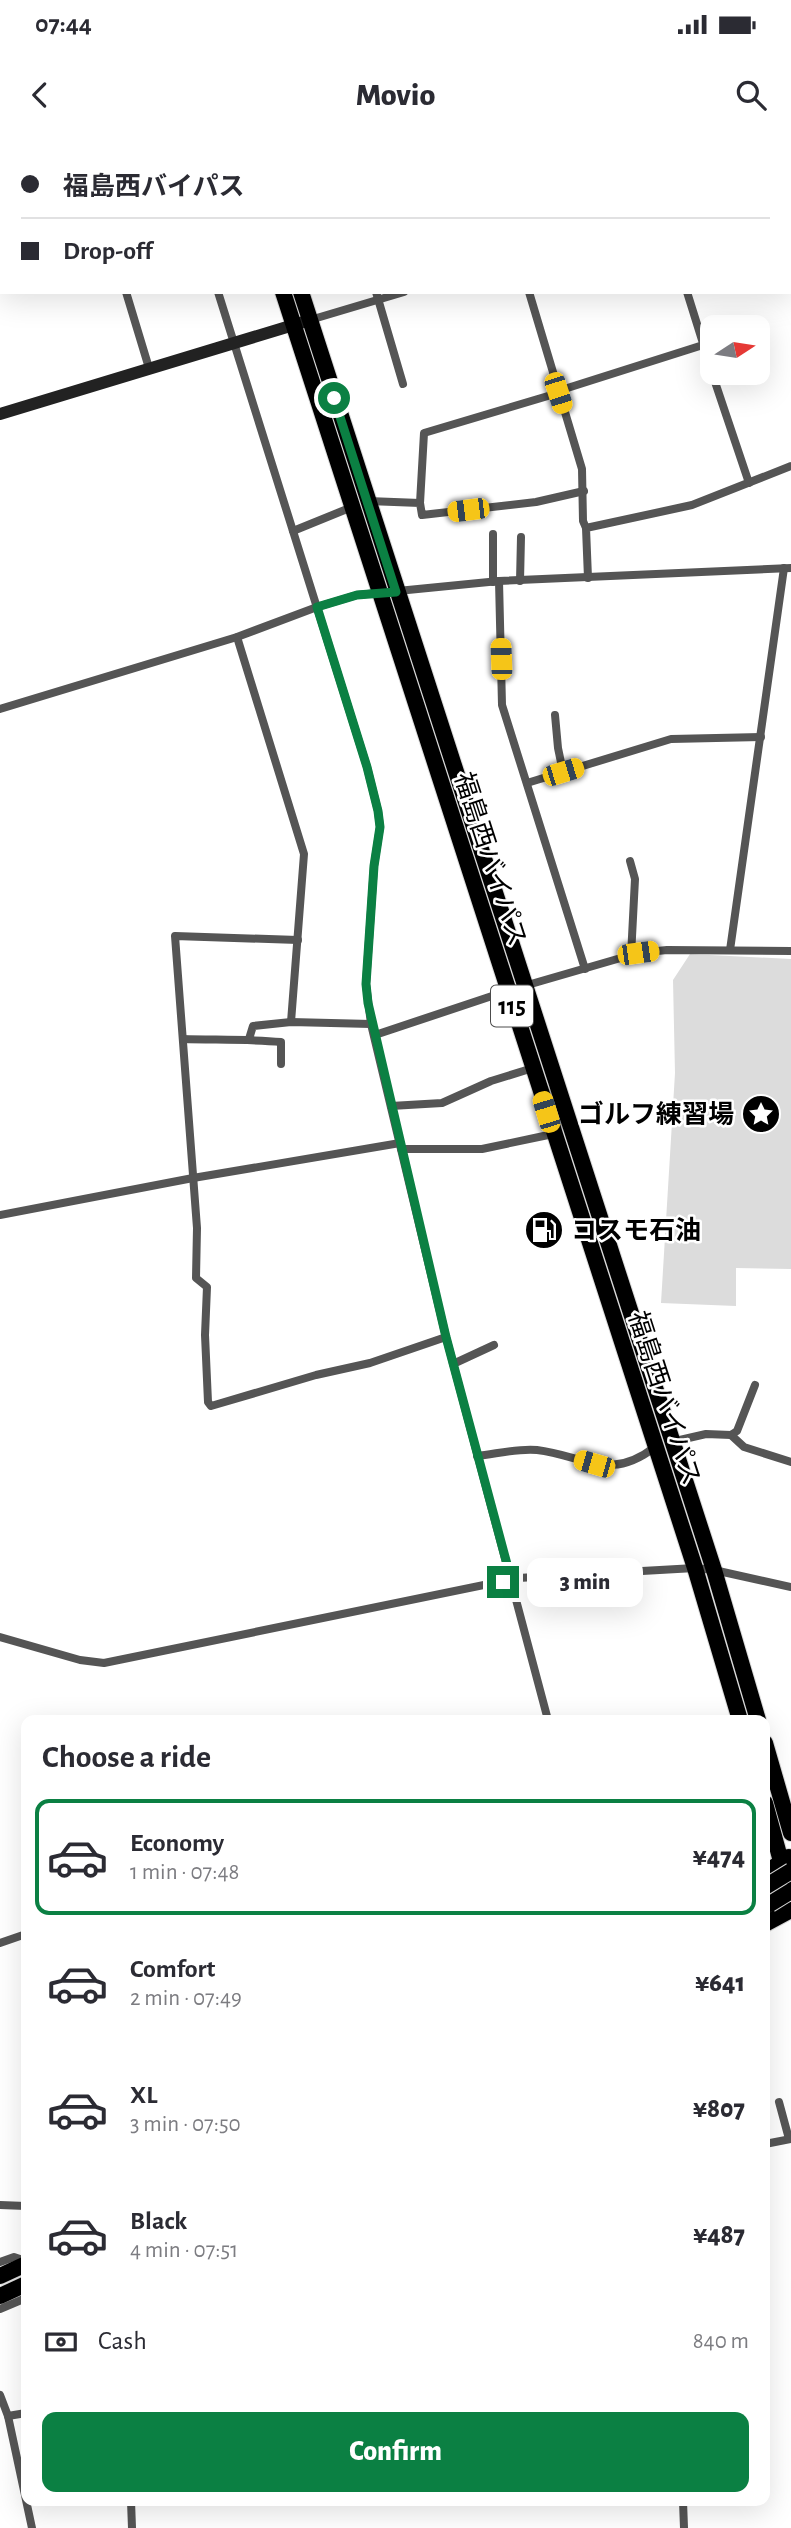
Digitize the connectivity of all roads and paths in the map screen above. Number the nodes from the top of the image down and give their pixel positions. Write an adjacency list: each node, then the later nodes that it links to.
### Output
1 (128, 294): 13 (street)
2 (219, 294): 11 (street)
3 (284, 294): 9 (highway, 福島西バイパス / 115)
4 (302, 294): 8 (highway, 福島西バイパス / 115)
5 (530, 294): 16 (street)
6 (688, 294): 10 (street)
7 (378, 296): 8 (street); 14 (street)
8 (310, 320): 9 (street); 22 (highway, 福島西バイパス / 115)
9 (293, 325): 11 (street); 22 (highway, 福島西バイパス / 115)
10 (700, 335)
11 (234, 343): 13 (street); 24 (street)
12 (700, 346): 16 (street)
13 (149, 368): 17 (street)
14 (403, 384)
15 (716, 385): 19 (street)
16 (558, 392): 20 (street); 21 (street)
17 (0, 414)
18 (791, 466): 19 (street)
19 (749, 483): 23 (street)
20 (584, 491): 21 (street); 23 (street)
21 (420, 503): 22 (street)
22 (360, 504): 24 (street); 31 (highway, 福島西バイパス / 115)
23 (586, 528): 28 (street)
24 (293, 531): 32 (street)
25 (494, 534): 30 (street)
26 (522, 537): 29 (street)
27 (787, 568): 28 (street); 36 (street)
28 (588, 578): 29 (street)
29 (520, 581): 30 (street)
30 (496, 582): 31 (street); 38 (street)
31 (388, 592): 32 (street); 45 (highway, 福島西バイパス / 115); 46 (highway, 福島西バイパス / 115)
32 (317, 607): 33 (street); 48 (street)
33 (237, 637): 34 (street); 40 (street)
34 (0, 709)
35 (555, 715): 37 (street)
36 (761, 737): 37 (street); 41 (street)
37 (563, 772): 38 (street)
38 (527, 783): 44 (street)
39 (630, 861): 43 (street)
40 (298, 940): 47 (street); 50 (street)
41 (730, 950): 42 (street); 43 (street)
42 (791, 951)
43 (631, 956): 44 (street)
44 (585, 969): 45 (street)
45 (524, 986): 64 (highway, 福島西バイパス / 115)
46 (507, 991): 49 (street); 53 (highway, 福島西バイパス / 115)
47 (291, 1022): 48 (street); 51 (street)
48 (371, 1024): 49 (street)
49 (375, 1035): 54 (street)
50 (183, 1039): 51 (street); 57 (street)
51 (250, 1039): 52 (street)
52 (281, 1064)
53 (533, 1068): 54 (street); 55 (highway, 福島西バイパス / 115)
54 (391, 1106): 56 (street)
55 (553, 1134): 56 (street); 65 (highway, 福島西バイパス / 115)
56 (400, 1146): 57 (street); 59 (street)
57 (193, 1178): 58 (street); 59 (street)
58 (0, 1215)
59 (446, 1337): 61 (street)
60 (494, 1345): 61 (street)
61 (453, 1364): 66 (street)
62 (755, 1385): 63 (street)
63 (731, 1435): 64 (street); 67 (street)
64 (671, 1442): 69 (highway, 福島西バイパス / 115)
65 (655, 1447): 66 (street); 68 (highway, 福島西バイパス / 115)
66 (477, 1456): 70 (street)
67 (791, 1462)
68 (695, 1569): 69 (street); 70 (street); 74 (highway, 福島西バイパス / 115)
69 (714, 1570): 71 (street); 75 (highway, 福島西バイパス / 115)
70 (511, 1579): 72 (street); 73 (street)
71 (791, 1587)
72 (0, 1637)
73 (547, 1715)
74 (739, 1715)
75 (757, 1715)
76 (770, 1761): 78 (highway)
77 (770, 1816): 79 (highway)
78 (791, 1833)
79 (788, 1863): 80 (highway); 81 (highway, bridge); 83 (highway)
80 (770, 1871)
81 (770, 1882)
82 (791, 1891): 84 (highway, bridge)
83 (791, 1899)
84 (770, 1903)
85 (791, 1910): 86 (highway)
86 (770, 1921)
87 (21, 1936): 88 (street)
88 (0, 1943)
89 (779, 2102): 90 (street)
90 (790, 2139): 91 (street)
91 (770, 2143)
92 (0, 2205): 93 (street)
93 (21, 2206)
94 (21, 2260): 95 (street)
95 (0, 2262)
96 (21, 2266): 97 (highway)
97 (0, 2276)
98 (21, 2286): 99 (highway)
99 (0, 2296)
100 (21, 2300): 101 (street)
101 (0, 2309)
102 (0, 2395): 103 (street)
103 (5, 2412): 104 (street)
104 (21, 2481)
105 (27, 2506): 108 (street)
106 (131, 2506): 109 (street)
107 (683, 2506): 110 (street)
108 (32, 2528)
109 (132, 2528)
110 (684, 2528)

